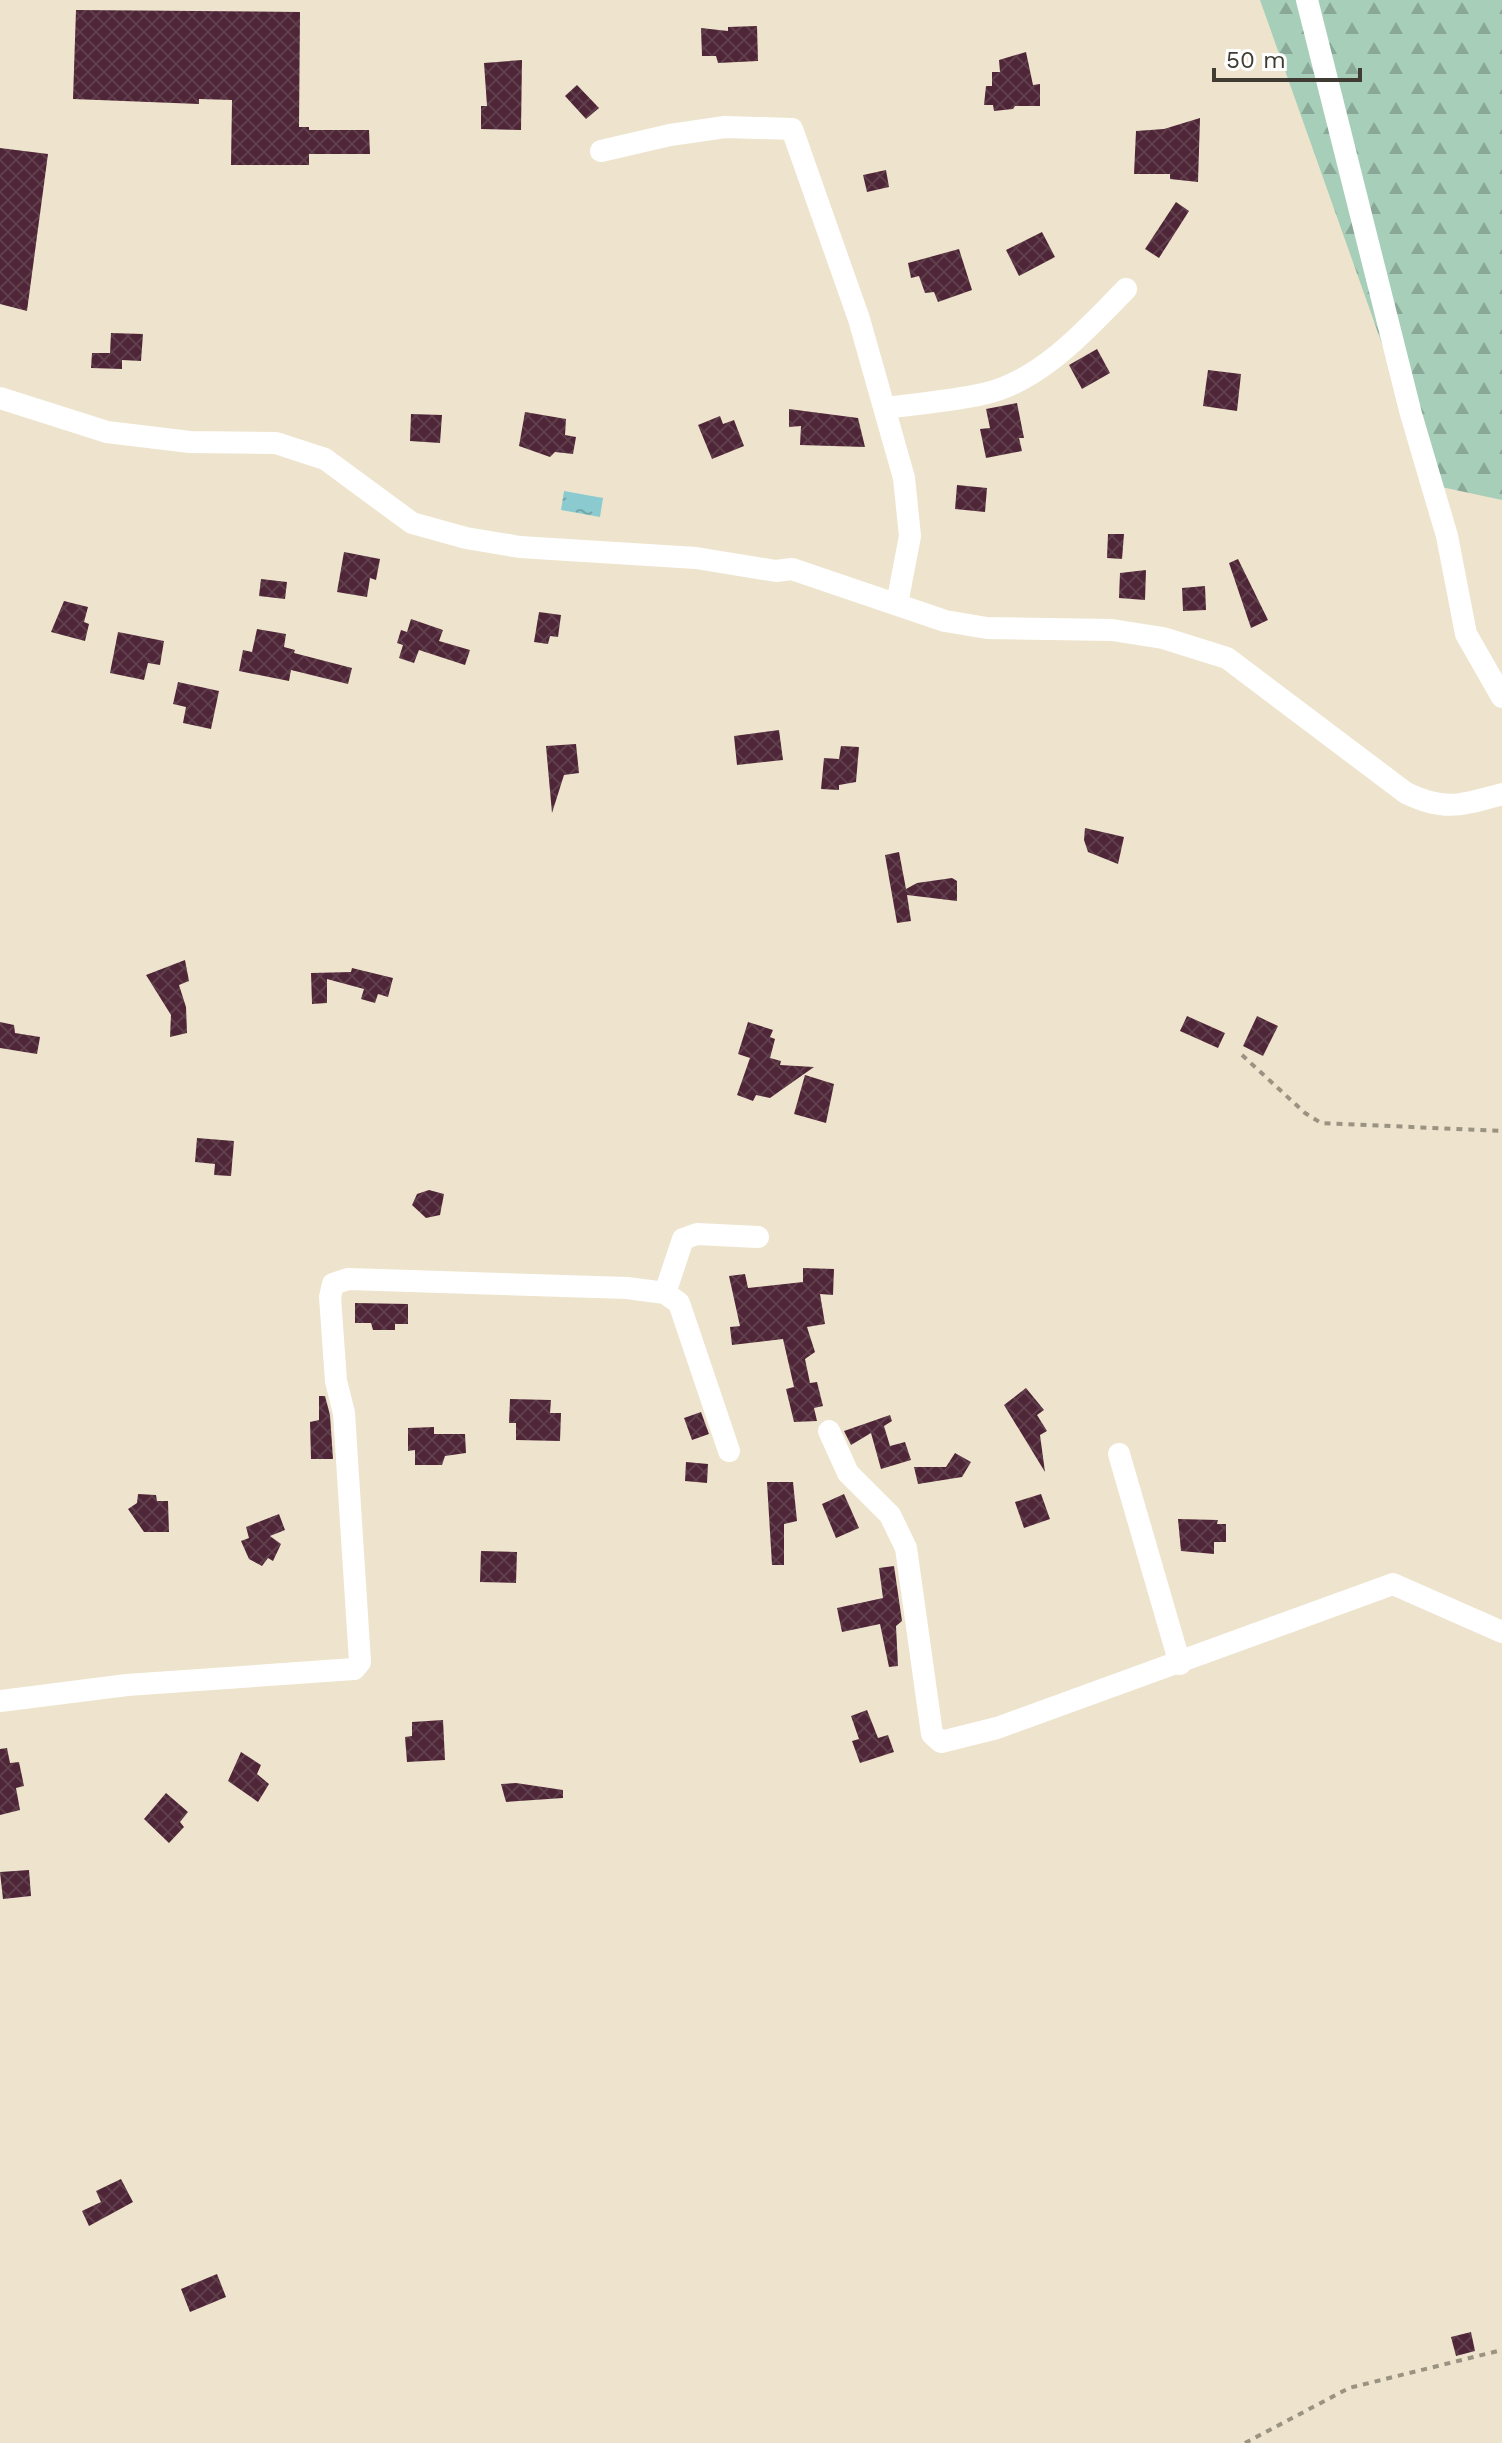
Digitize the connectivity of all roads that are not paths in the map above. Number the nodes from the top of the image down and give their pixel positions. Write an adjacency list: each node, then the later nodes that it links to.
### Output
1 (1307, 0): 7 (street)
2 (601, 151): 5 (street)
3 (1126, 289): 5 (street)
4 (0, 398): 6 (street)
5 (885, 408): 6 (street)
6 (897, 604): 8 (street)
7 (1502, 697)
8 (1502, 794)
9 (758, 1237): 10 (street)
10 (665, 1293): 12 (street); 16 (street)
11 (829, 1431): 15 (street)
12 (729, 1451)
13 (1119, 1454): 15 (street)
14 (1502, 1632): 15 (street)
15 (1180, 1664)
16 (0, 1701)

